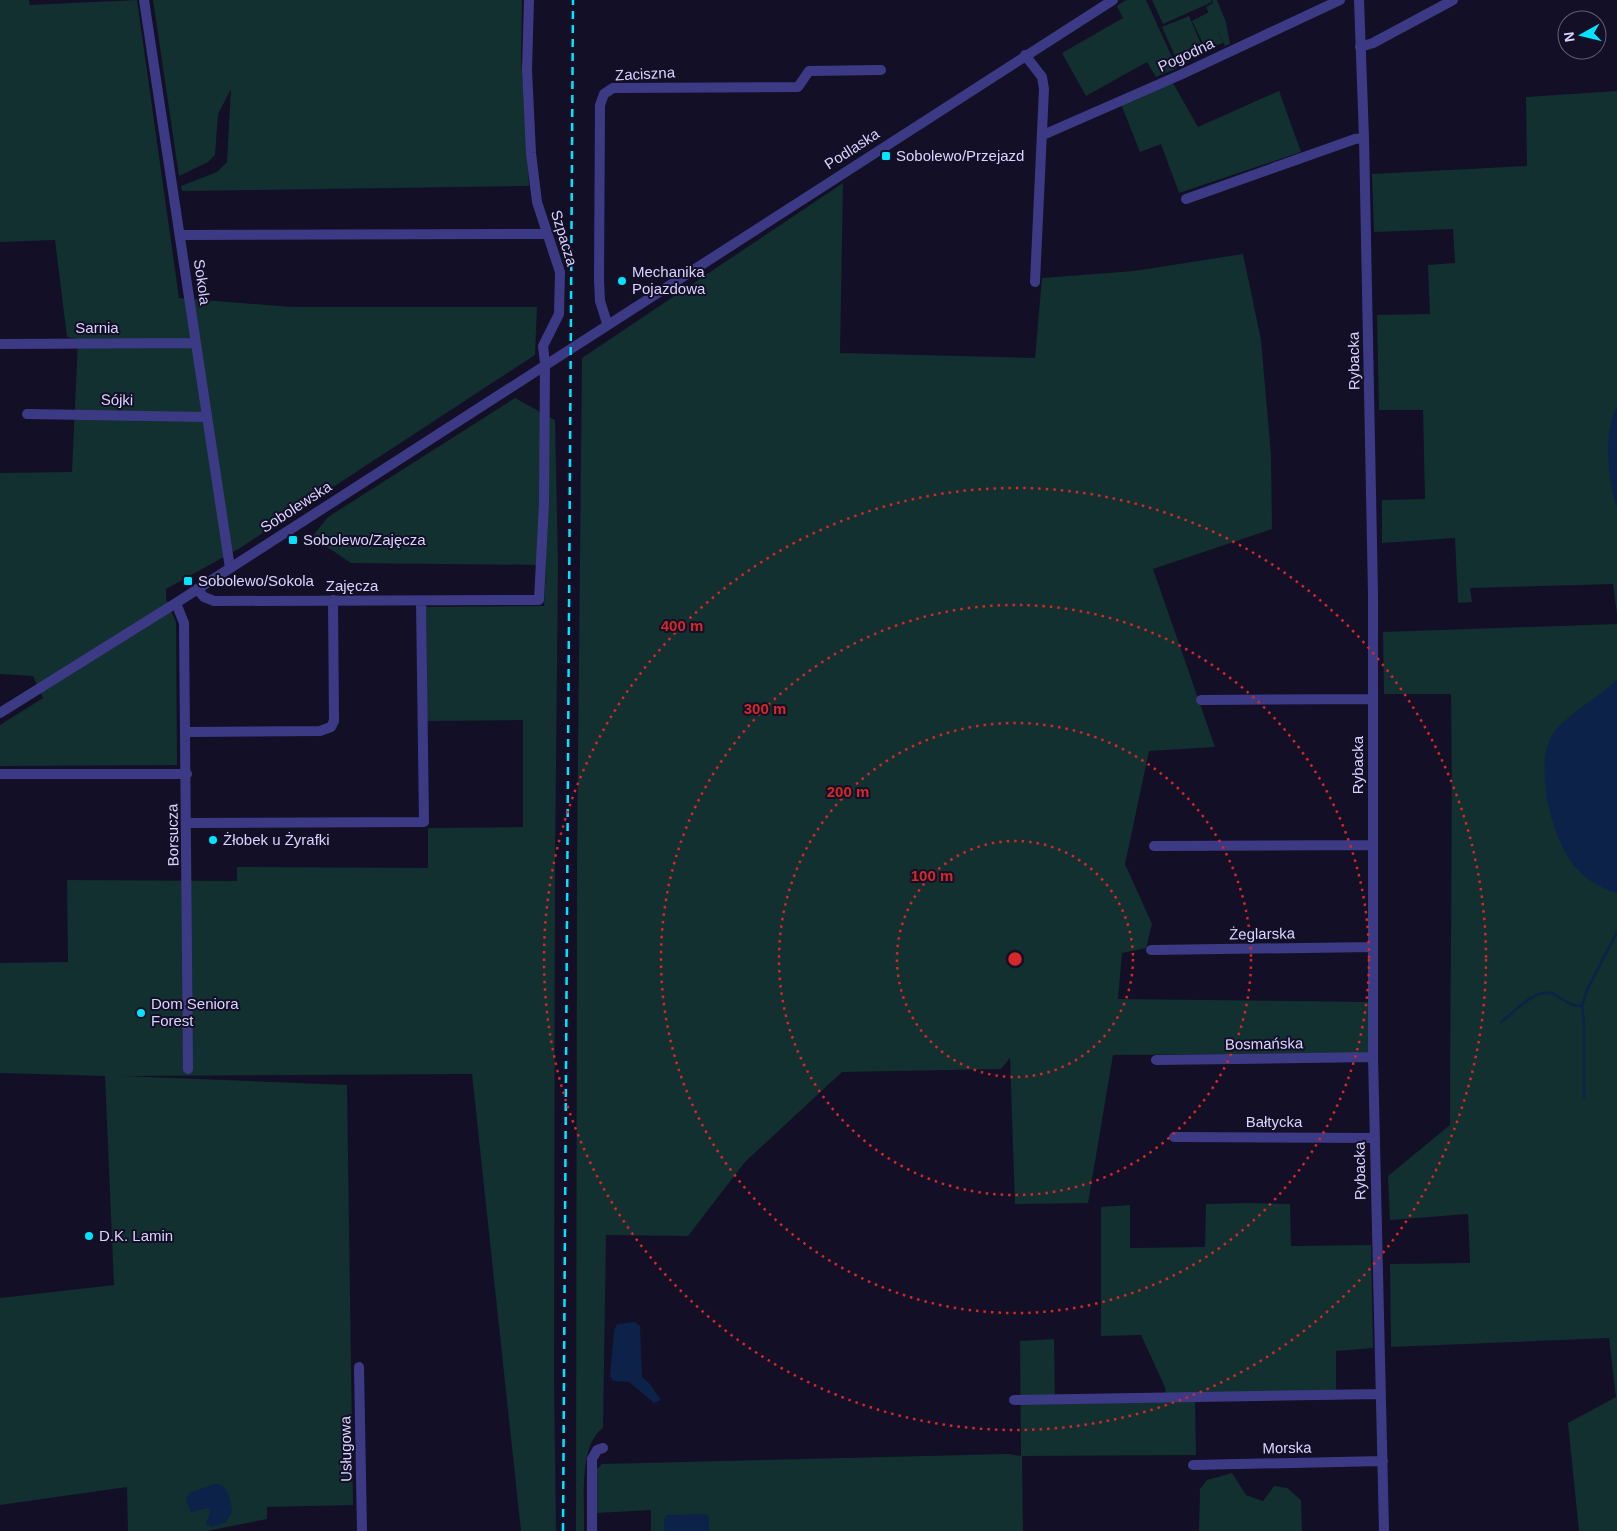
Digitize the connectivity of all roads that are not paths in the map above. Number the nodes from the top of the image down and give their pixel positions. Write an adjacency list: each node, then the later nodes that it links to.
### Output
1 (144, 0): 15 (street, Sokola)
2 (529, 0): 14 (street, Szpacza)
3 (1113, 0): 7 (street, Podlaska)
4 (1340, 0): 11 (street, Pogodna)
5 (1359, 0): 8 (street, Rybacka)
6 (1453, 0): 8 (street)
7 (1097, 4): 9 (street, Podlaska)
8 (1360, 47): 12 (street, Rybacka)
9 (1026, 55): 11 (street); 17 (street, Podlaska)
10 (881, 70): 17 (street, Zaciszna)
11 (1044, 135): 16 (street)
12 (1364, 138): 13 (street); 29 (street, Rybacka)
13 (1186, 199)
14 (546, 234): 15 (street); 20 (street, Szpacza)
15 (180, 235): 18 (street, Sokola)
16 (1035, 282)
17 (608, 323): 20 (street, Sobolewska)
18 (195, 343): 19 (street, Sarnia); 22 (street, Sokola)
19 (0, 344)
20 (545, 363): 23 (street, Sobolewska); 26 (street, Szpacza)
21 (27, 414): 22 (street, Sójki)
22 (206, 417): 23 (street, Sokola)
23 (230, 568): 24 (street, Sobolewska)
24 (197, 589): 25 (street, Zajęcza); 28 (street, Sobolewska)
25 (333, 600): 27 (street, Zajęcza); 32 (street)
26 (539, 600): 27 (street, Zajęcza)
27 (421, 601): 35 (street)
28 (176, 603): 31 (street, Sobolewska); 32 (street, Borsucza)
29 (1373, 699): 30 (street); 36 (street, Rybacka)
30 (1201, 700)
31 (0, 713)
32 (186, 732): 34 (street, Borsucza)
33 (0, 774): 34 (street)
34 (187, 774): 35 (street, Borsucza)
35 (187, 823): 42 (street, Borsucza)
36 (1372, 844): 37 (street); 38 (street, Rybacka)
37 (1154, 846)
38 (1373, 948): 39 (street, Żeglarska); 40 (street, Rybacka)
39 (1151, 950)
40 (1373, 1057): 41 (street, Bosmańska); 44 (street, Rybacka)
41 (1156, 1060)
42 (188, 1069)
43 (1174, 1137): 44 (street, Bałtycka)
44 (1375, 1138): 46 (street, Rybacka)
45 (359, 1367): 51 (street, Usługowa)
46 (1381, 1394): 47 (street); 49 (street, Rybacka)
47 (1014, 1400)
48 (603, 1448): 52 (street)
49 (1383, 1461): 50 (street, Morska); 53 (street, Rybacka)
50 (1193, 1465)
51 (362, 1531)
52 (592, 1531)
53 (1384, 1531)

